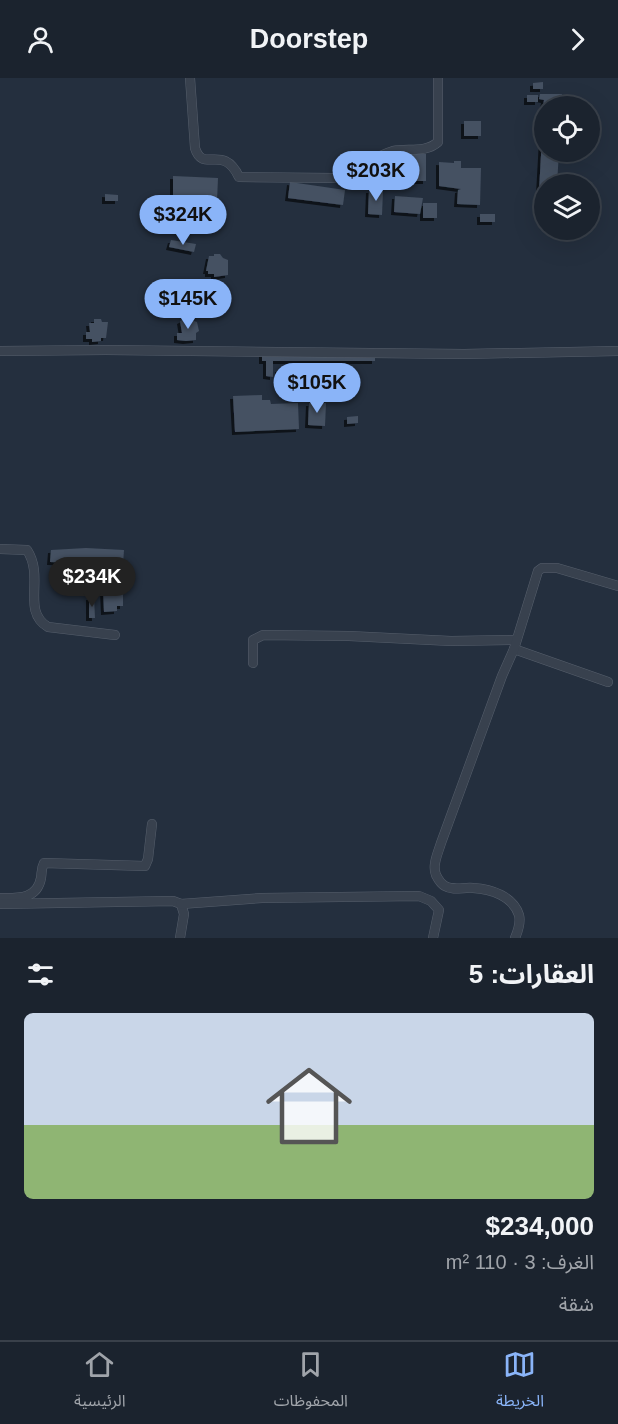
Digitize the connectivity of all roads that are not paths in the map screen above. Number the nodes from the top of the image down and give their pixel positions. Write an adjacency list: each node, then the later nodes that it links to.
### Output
1 (190, 78): 2 (street)
2 (438, 78)
3 (0, 351): 4 (street)
4 (618, 351)
5 (0, 549): 7 (street)
6 (618, 586): 8 (street)
7 (115, 635)
8 (515, 645): 9 (street); 10 (street); 17 (street)
9 (253, 663)
10 (608, 682)
11 (152, 824): 12 (street)
12 (0, 898)
13 (0, 904): 14 (street)
14 (181, 904): 15 (street); 16 (street)
15 (180, 938)
16 (433, 938)
17 (515, 938)

